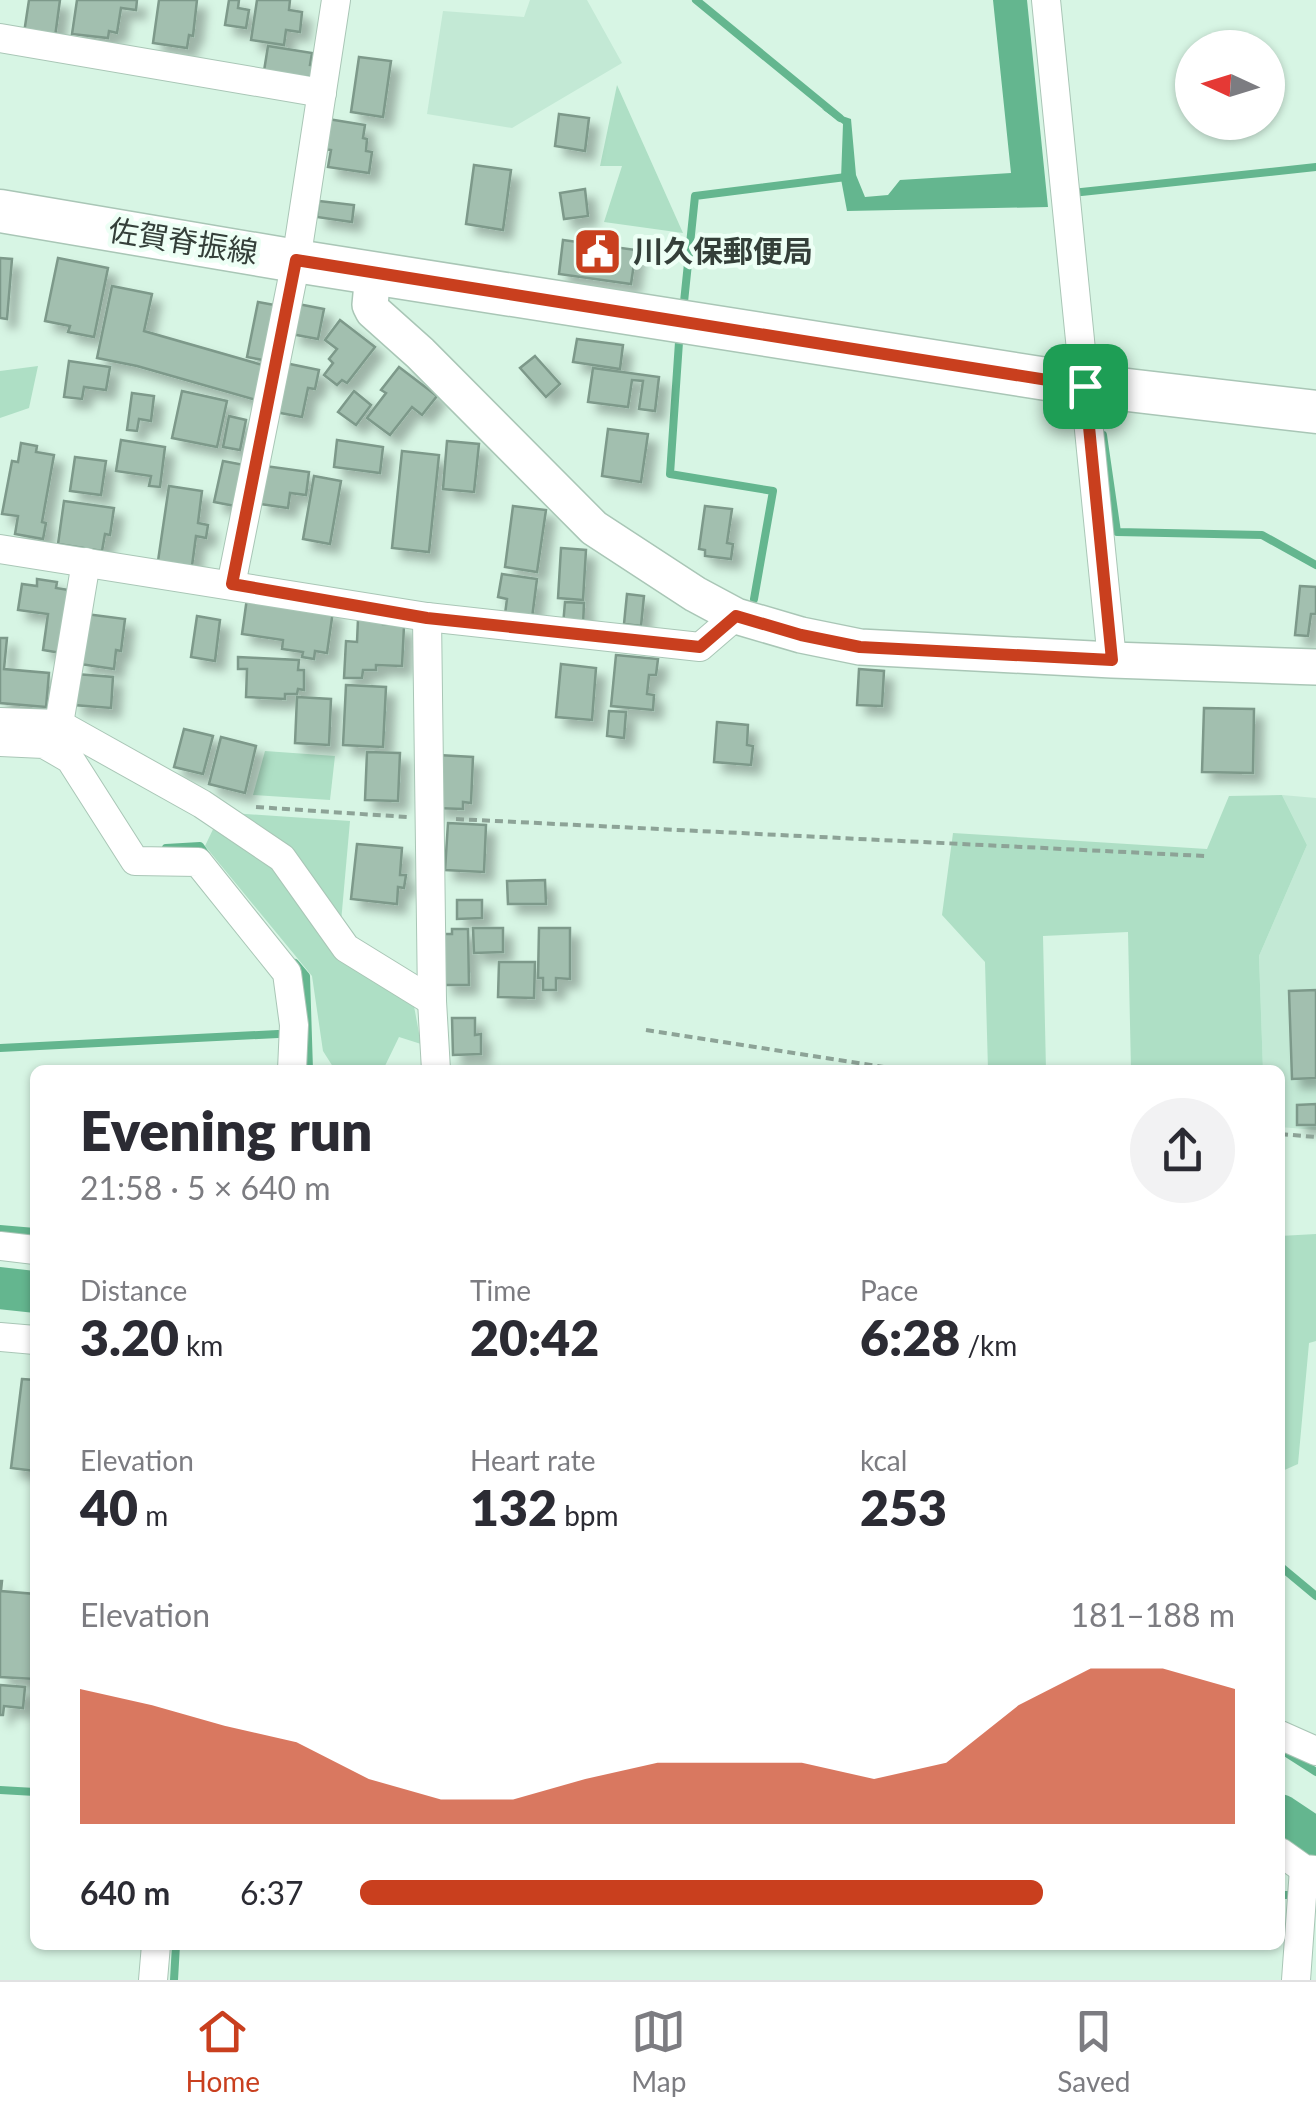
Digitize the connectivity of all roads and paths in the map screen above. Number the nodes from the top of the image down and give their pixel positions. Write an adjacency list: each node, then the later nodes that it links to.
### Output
1 (336, 0): 4 (street)
2 (1046, 0): 8 (street)
3 (0, 38): 4 (street)
4 (322, 94): 6 (street)
5 (0, 211): 6 (main road, 佐賀脊振線)
6 (296, 260): 7 (main road, 佐賀脊振線); 12 (street)
7 (373, 273): 8 (main road, 佐賀脊振線); 13 (street)
8 (1085, 386): 9 (main road, 佐賀脊振線); 15 (street)
9 (1316, 412)
10 (0, 549): 11 (street)
11 (86, 562): 12 (street); 18 (street)
12 (232, 584): 14 (street)
13 (736, 616): 14 (street); 15 (street)
14 (427, 618): 21 (street)
15 (1112, 660): 16 (street)
16 (1316, 667)
17 (0, 722): 18 (street)
18 (59, 724): 20 (street)
19 (0, 742): 25 (street)
20 (202, 804): 21 (path); 23 (street)
21 (430, 818): 22 (path); 23 (street)
22 (1206, 856)
23 (432, 1001): 26 (street)
24 (646, 1030): 27 (path)
25 (292, 1065)
26 (436, 1065)
27 (871, 1065)
28 (1285, 1134): 29 (path)
29 (1316, 1137)
30 (0, 1246): 31 (street)
31 (30, 1249)
32 (0, 1337): 33 (street)
33 (30, 1340)
34 (1285, 1737): 35 (street)
35 (1316, 1751)
36 (1285, 1855): 37 (street)
37 (1310, 1870): 40 (street)
38 (156, 1950): 39 (street)
39 (153, 1980)
40 (1296, 1980)

